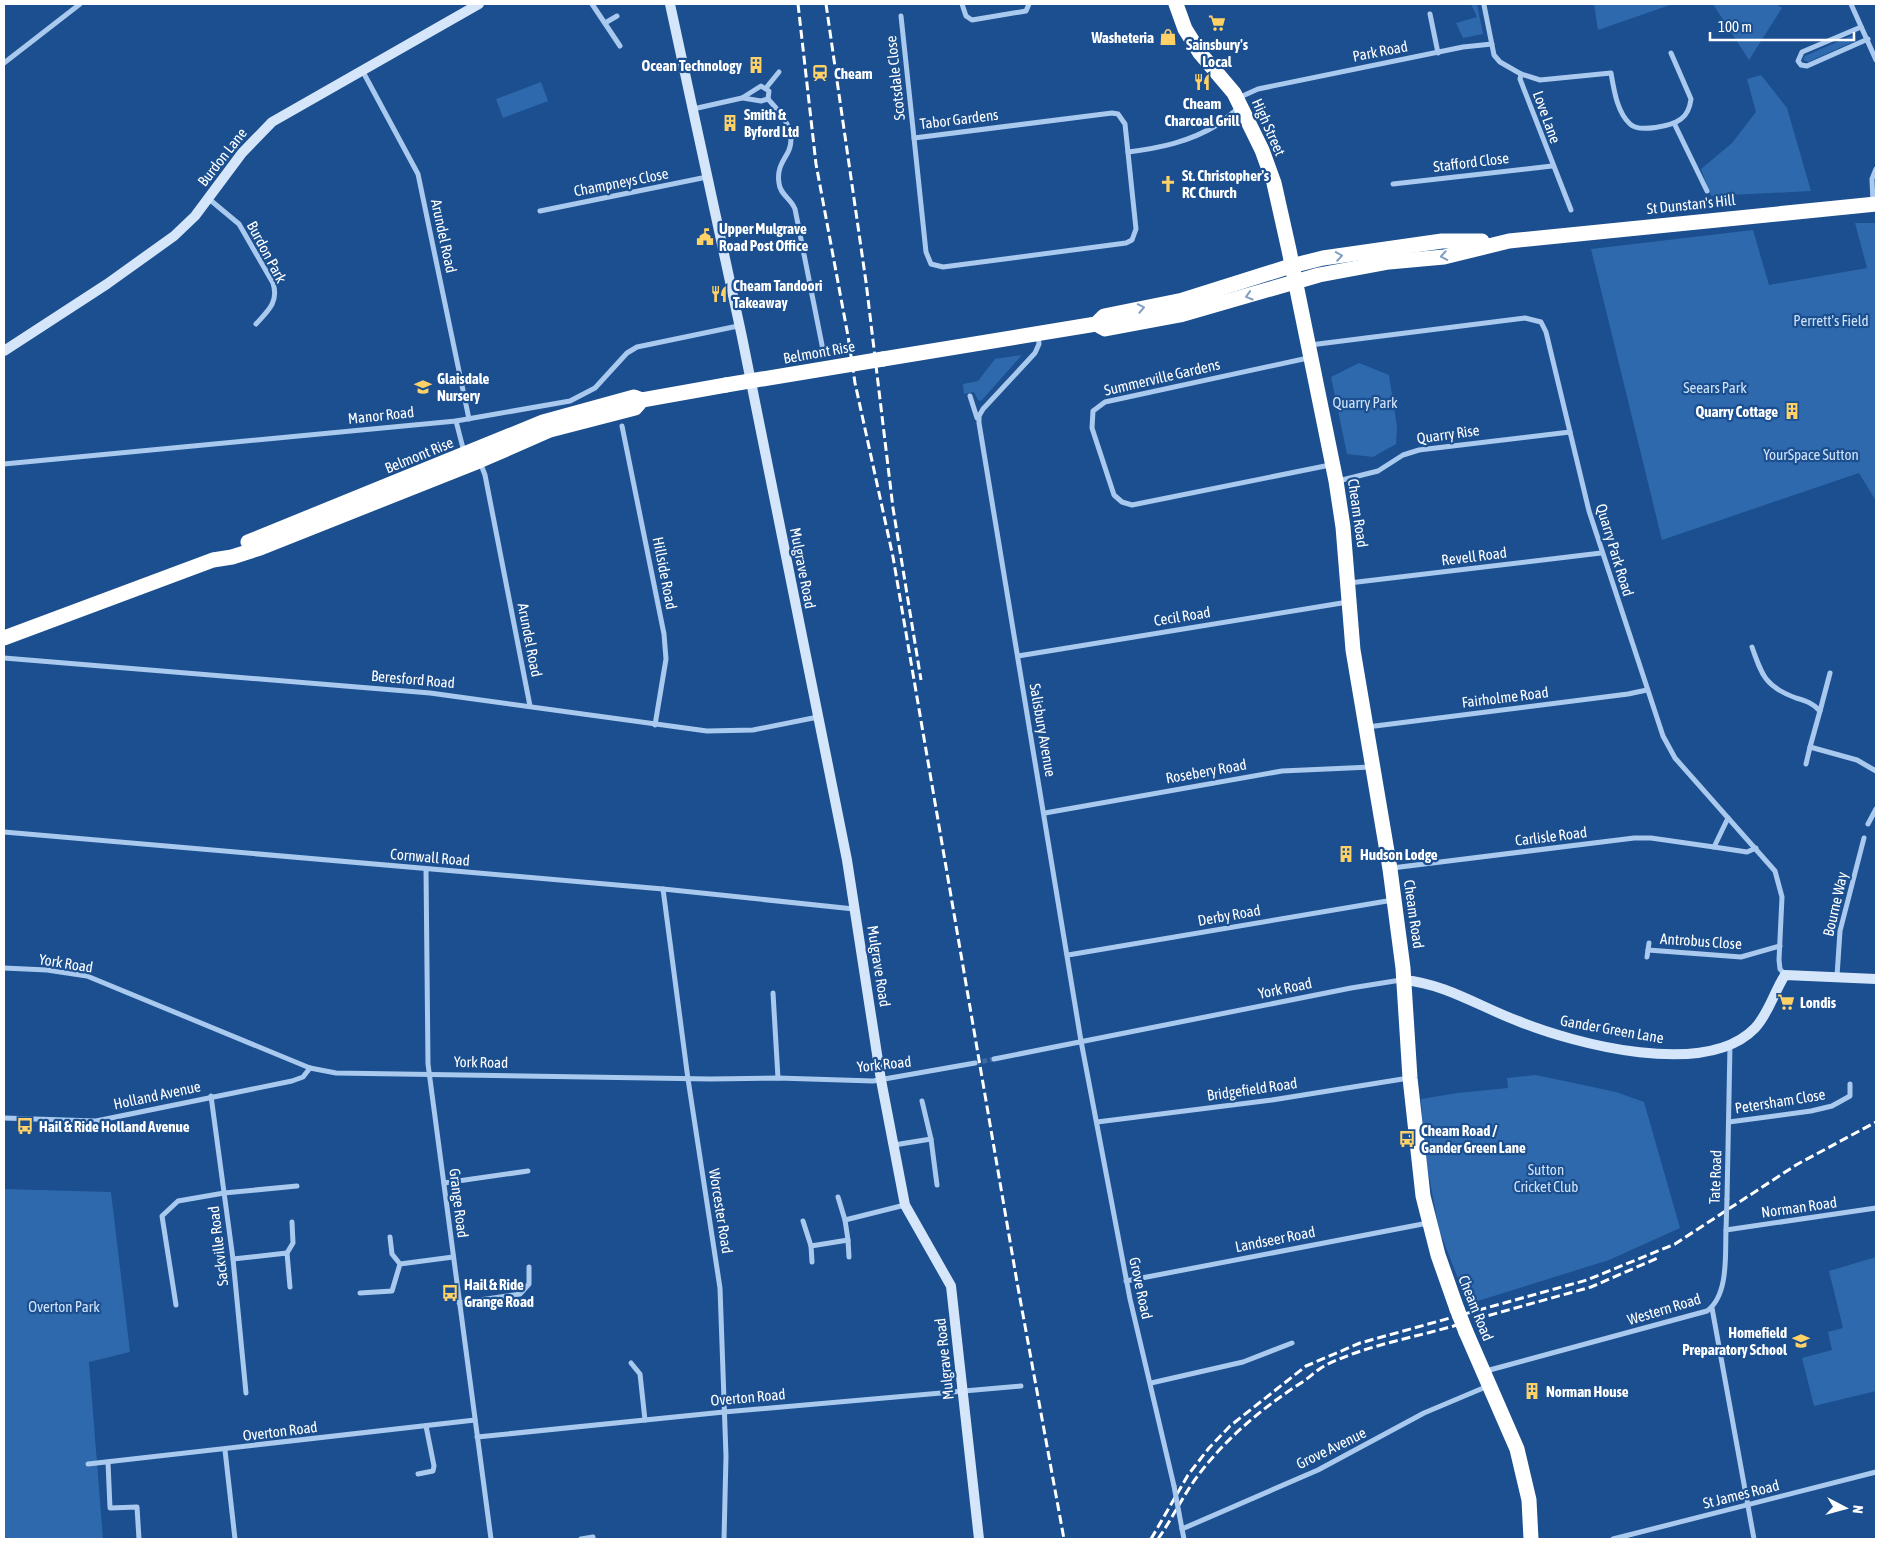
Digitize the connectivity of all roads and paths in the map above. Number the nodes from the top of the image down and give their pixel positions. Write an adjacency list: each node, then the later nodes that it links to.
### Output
1 (80, 4): 21 (street)
2 (479, 4): 22 (street, Burdon Lane)
3 (592, 4): 13 (street)
4 (670, 4): 29 (street, Mulgrave Road)
5 (962, 4): 6 (street)
6 (1030, 4)
7 (1176, 4): 28 (highway, High Street)
8 (1851, 4): 14 (street)
9 (1484, 5): 16 (street)
10 (1430, 14): 18 (street)
11 (617, 16): 13 (street)
12 (901, 16): 31 (street, Scotsdale Close)
13 (605, 23): 17 (street)
14 (1862, 27): 15 (street); 15 (street)
15 (1868, 39): 20 (street)
16 (1492, 44): 18 (street, Park Road); 24 (street, Love Lane)
17 (620, 46)
18 (1438, 53): 28 (street, Park Road)
19 (1672, 53): 30 (street)
20 (1876, 60)
21 (4, 63)
22 (362, 69): 38 (street, Burdon Lane); 53 (street, Arundel Road)
23 (779, 72): 25 (street)
24 (1521, 74): 30 (street); 33 (street, Love Lane)
25 (766, 88): 26 (street); 27 (street)
26 (742, 98): 27 (street); 29 (street)
27 (768, 98): 49 (street)
28 (1239, 102): 32 (street, Park Road); 43 (highway, High Street)
29 (693, 109): 35 (street, Mulgrave Road)
30 (1674, 123): 37 (street)
31 (914, 138): 32 (street, Tabor Gardens); 32 (street, Tabor Gardens)
32 (1128, 152)
33 (1552, 166): 36 (street, Stafford Close); 40 (street, Love Lane)
34 (1876, 169): 39 (street)
35 (707, 177): 41 (street, Champneys Close); 47 (street, Mulgrave Road)
36 (1393, 184)
37 (1707, 190)
38 (208, 199): 45 (street, Burdon Park); 50 (street, Burdon Lane)
39 (1874, 205): 42 (highway, St Dunstan's Hill)
40 (1570, 210)
41 (540, 211)
42 (1509, 241): 43 (highway, St Dunstan's Hill, one-way to 42); 44 (highway, St Dunstan's Hill, one-way to 44)
43 (1291, 266): 44 (highway, High Street); 46 (highway, St Dunstan's Hill, one-way to 43)
44 (1296, 282): 46 (highway, St Dunstan's Hill, one-way to 46); 51 (highway, Cheam Road)
45 (256, 324)
46 (1096, 324): 48 (highway, Belmont Rise)
47 (738, 326): 53 (street, Manor Road); 73 (street, Mulgrave Road)
48 (1038, 334): 55 (street); 58 (highway, Belmont Rise, bridge)
49 (823, 350)
50 (4, 351)
51 (1307, 354): 57 (street, Quarry Park Road); 60 (highway, Cheam Road); 60 (street, Summerville Gardens)
52 (970, 396): 55 (street, Salisbury Avenue)
53 (469, 419): 54 (street, Manor Road)
54 (456, 421): 58 (street, Arundel Road); 59 (street, Manor Road)
55 (978, 423): 67 (street, Salisbury Avenue)
56 (622, 426): 74 (street, Hillside Road)
57 (1570, 432): 61 (street, Quarry Rise); 62 (street, Quarry Park Road)
58 (472, 458): 65 (highway, Belmont Rise); 71 (street, Arundel Road)
59 (4, 464)
60 (1333, 464): 61 (highway, Cheam Road)
61 (1336, 481): 63 (highway, Cheam Road)
62 (1601, 553): 63 (street, Revell Road); 70 (street, Quarry Park Road)
63 (1349, 583): 64 (highway, Cheam Road)
64 (1350, 602): 67 (street, Cecil Road); 75 (highway, Cheam Road)
65 (4, 638)
66 (1752, 647): 72 (street)
67 (1018, 656): 81 (street, Salisbury Avenue)
68 (4, 658): 71 (street, Beresford Road)
69 (1830, 673): 72 (street)
70 (1647, 690): 75 (street, Fairholme Road); 82 (street, Quarry Park Road)
71 (530, 706): 74 (street, Beresford Road)
72 (1820, 711): 76 (street)
73 (818, 717): 74 (street, Beresford Road); 92 (street, Mulgrave Road)
74 (656, 725)
75 (1366, 727): 78 (highway, Cheam Road)
76 (1810, 747): 77 (street); 79 (street)
77 (1806, 764)
78 (1374, 767): 81 (street, Rosebery Road); 88 (highway, Cheam Road)
79 (1876, 771)
80 (1876, 809): 83 (street)
81 (1045, 813): 96 (street, Salisbury Avenue)
82 (1728, 818): 86 (street); 87 (street, Quarry Park Road)
83 (1868, 824)
84 (4, 832): 89 (street, Cornwall Road)
85 (1864, 838): 100 (street, Bourne Way)
86 (1714, 847): 87 (street, Carlisle Road); 88 (street, Carlisle Road)
87 (1756, 848): 94 (street, Quarry Park Road)
88 (1390, 868): 91 (highway, Cheam Road)
89 (426, 869): 90 (street, Cornwall Road); 109 (street, Grange Road)
90 (663, 889): 92 (street, Cornwall Road); 112 (street, Worcester Road)
91 (1394, 900): 96 (street, Derby Road); 102 (highway, Cheam Road)
92 (854, 909): 113 (street, Mulgrave Road)
93 (1649, 942): 95 (street, Antrobus Close)
94 (1780, 946): 95 (street, Antrobus Close); 99 (street, Quarry Park Road)
95 (1648, 950): 97 (street, Antrobus Close)
96 (1068, 955): 104 (street, Salisbury Avenue)
97 (1647, 958)
98 (4, 968): 108 (street, York Road)
99 (1785, 975): 100 (street); 105 (street, Gander Green Lane)
100 (1837, 976): 101 (street)
101 (1876, 979)
102 (1404, 980): 104 (street, York Road); 105 (street, Gander Green Lane); 111 (highway, Cheam Road)
103 (773, 993): 110 (street)
104 (1081, 1040): 106 (street, York Road); 118 (street, Grove Road)
105 (1730, 1045): 119 (street, Tate Road)
106 (994, 1058)
107 (974, 1064): 113 (street, York Road)
108 (310, 1068): 109 (street, York Road); 115 (street, Holland Avenue)
109 (430, 1073): 112 (street, York Road); 123 (street, Grange Road)
110 (778, 1078): 112 (street, York Road); 113 (street, York Road)
111 (1410, 1078): 118 (street, Bridgefield Road); 133 (highway, Cheam Road)
112 (688, 1079): 158 (street, Worcester Road)
113 (881, 1080): 121 (street, Mulgrave Road)
114 (1850, 1084): 119 (street, Petersham Close)
115 (211, 1096): 117 (street, Holland Avenue); 126 (street, Sackville Road)
116 (922, 1101): 120 (street)
117 (4, 1118)
118 (1097, 1122): 145 (street, Grove Road)
119 (1729, 1122): 134 (street, Tate Road, bridge)
120 (931, 1139): 121 (street); 124 (street)
121 (893, 1145): 128 (street, Mulgrave Road)
122 (528, 1171): 123 (street)
123 (444, 1184): 139 (street, Grange Road)
124 (937, 1185)
125 (297, 1186): 126 (street)
126 (224, 1193): 141 (street, Sackville Road); 149 (street)
127 (838, 1196): 130 (street)
128 (905, 1205): 130 (street); 156 (street, Mulgrave Road)
129 (1876, 1208): 134 (street, Norman Road)
130 (845, 1220): 136 (street)
131 (803, 1221): 137 (street)
132 (292, 1222): 138 (street)
133 (1428, 1222): 145 (street, Landseer Road); 153 (highway, Cheam Road, bridge)
134 (1726, 1230): 150 (street, Tate Road)
135 (390, 1237): 143 (street)
136 (848, 1240): 137 (street); 140 (street)
137 (811, 1246): 142 (street)
138 (287, 1253): 141 (street); 146 (street)
139 (454, 1257): 143 (street); 148 (street, Grange Road)
140 (849, 1257)
141 (233, 1259): 157 (street, Sackville Road)
142 (812, 1262)
143 (400, 1264): 147 (street)
144 (529, 1267): 148 (street)
145 (1126, 1281): 154 (street, Grove Road)
146 (290, 1287)
147 (360, 1293)
148 (459, 1303): 159 (street, Grange Road)
149 (176, 1305)
150 (1712, 1308): 153 (street, Western Road); 168 (street, Western Road)
151 (1292, 1343): 154 (street)
152 (631, 1363): 160 (street)
153 (1486, 1379): 169 (street, Grove Avenue); 178 (highway, Cheam Road)
154 (1151, 1383): 169 (street, Grove Road, bridge)
155 (1021, 1386): 156 (street, Overton Road)
156 (962, 1392): 158 (street, Overton Road); 176 (street, Mulgrave Road)
157 (246, 1393)
158 (724, 1412): 160 (street, Overton Road); 175 (street, Worcester Road)
159 (475, 1420): 161 (street, Overton Road); 162 (street, Grange Road)
160 (645, 1420): 162 (street, Overton Road)
161 (426, 1426): 163 (street, Overton Road); 167 (street)
162 (477, 1437): 173 (street, Grange Road)
163 (225, 1450): 164 (street, Overton Road); 172 (street)
164 (108, 1462): 165 (street, Overton Road); 171 (street)
165 (88, 1464)
166 (1876, 1472): 168 (street, St James Road)
167 (418, 1474)
168 (1747, 1506): 179 (street, St James Road); 180 (street, Western Road)
169 (1182, 1529): 177 (street, Grove Road)
170 (593, 1537): 174 (street)
171 (139, 1539)
172 (235, 1539)
173 (490, 1539)
174 (581, 1539)
175 (724, 1539)
176 (979, 1539)
177 (1184, 1539)
178 (1530, 1539)
179 (1613, 1539)
180 (1754, 1539)

